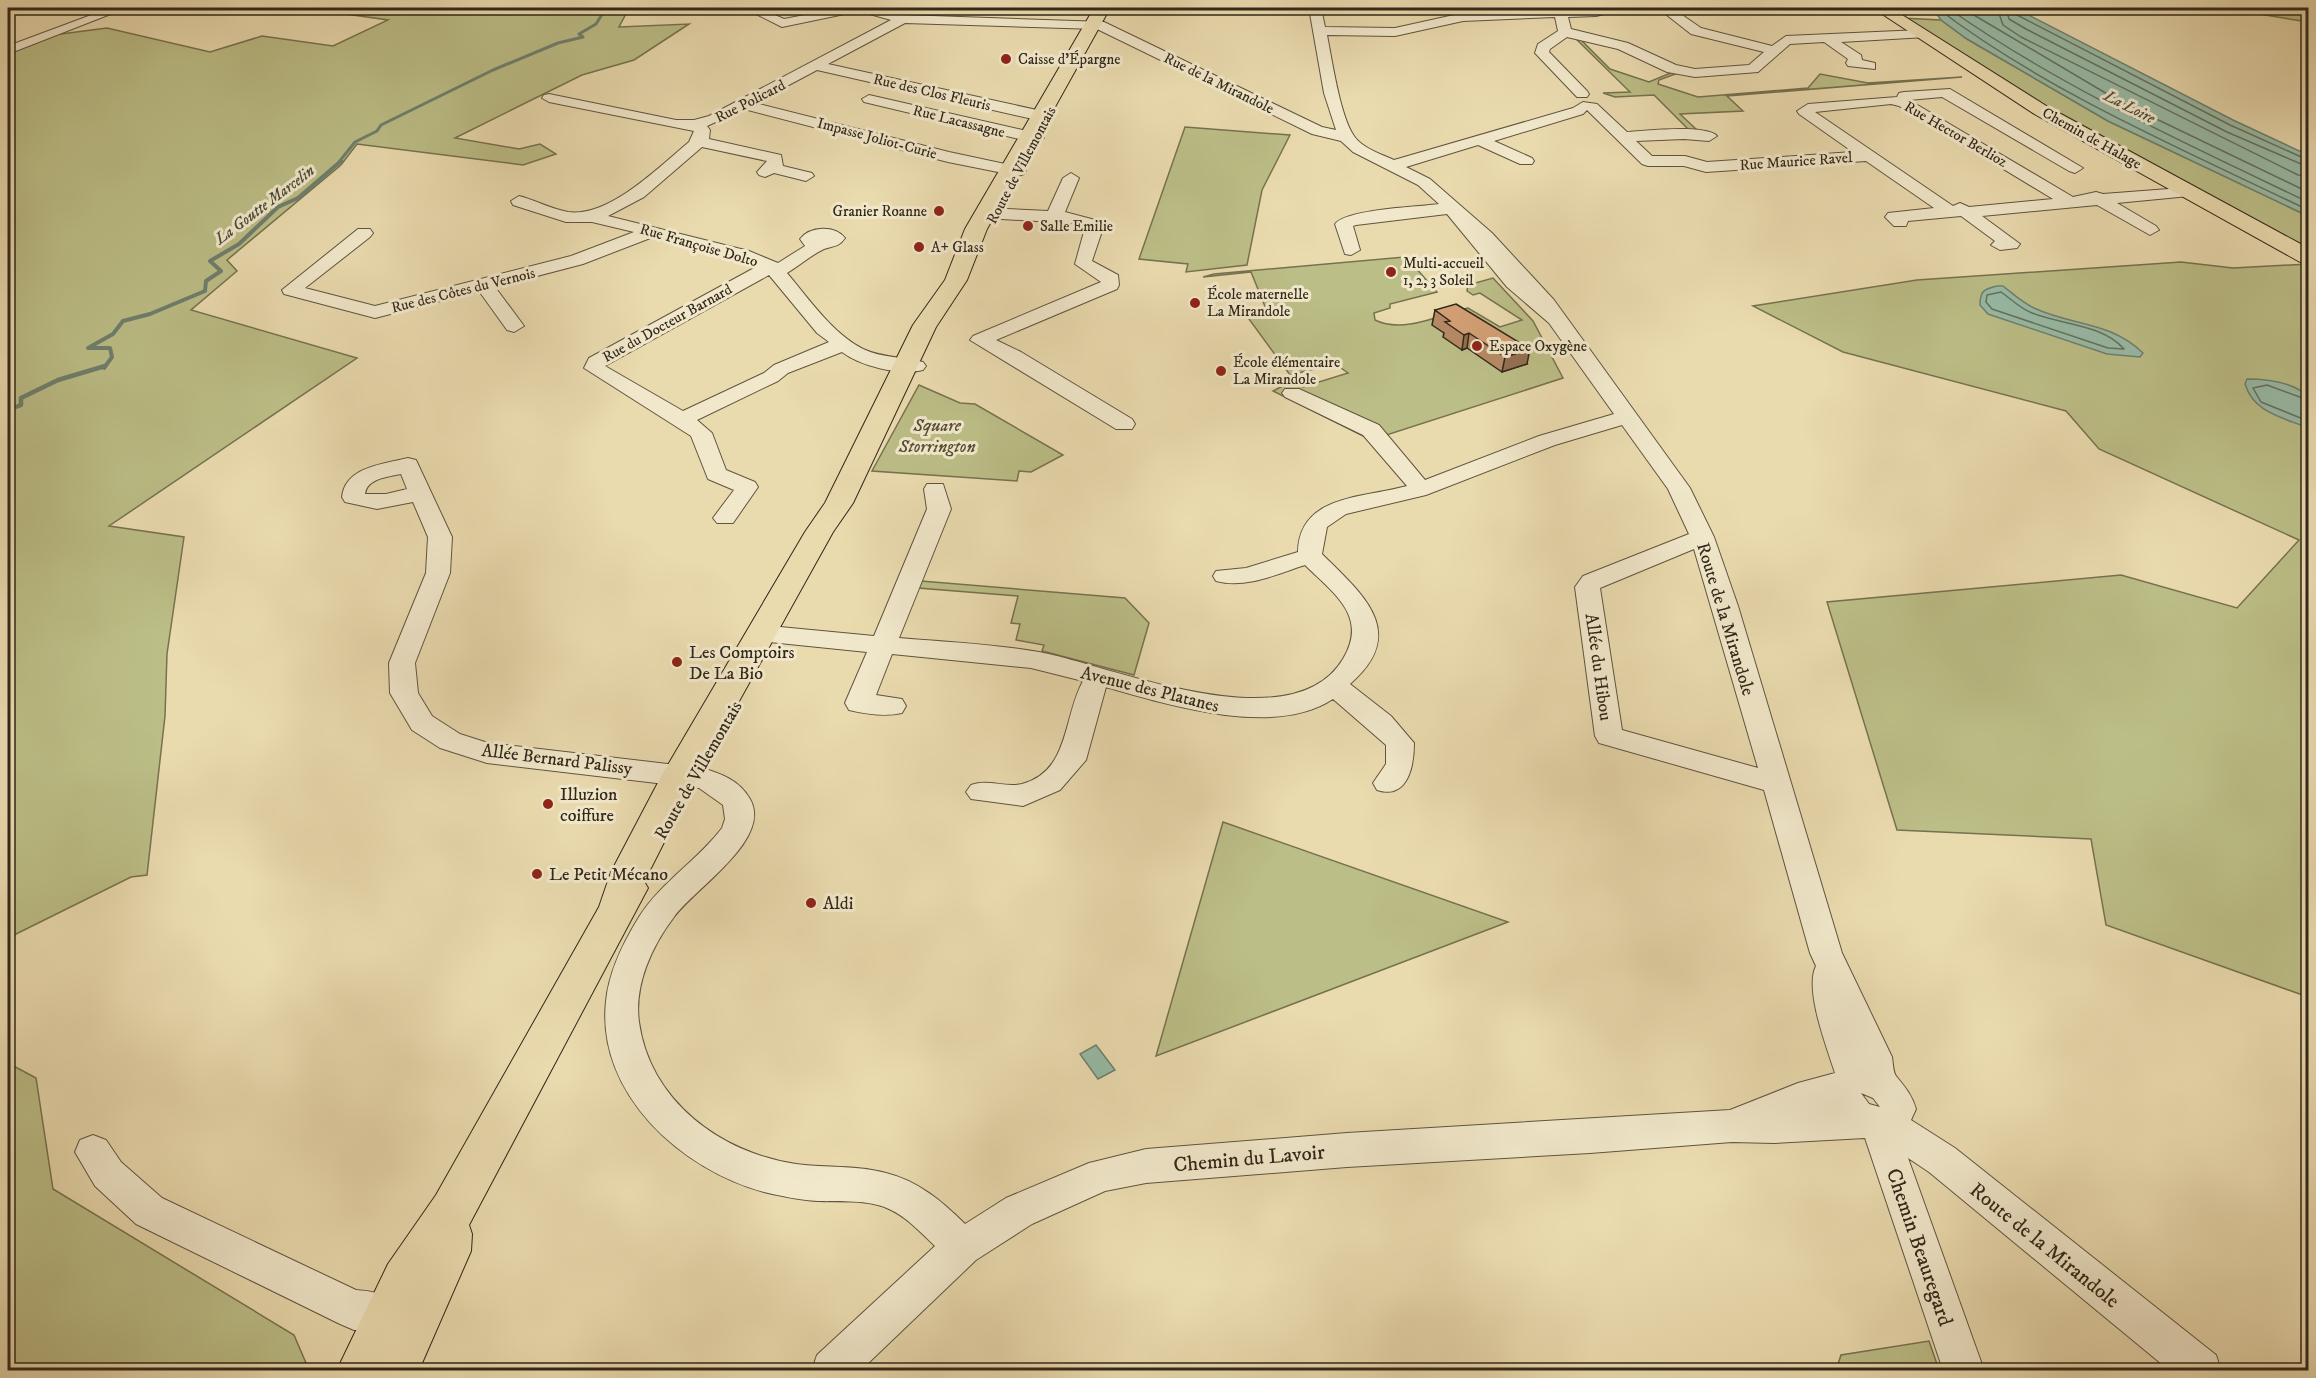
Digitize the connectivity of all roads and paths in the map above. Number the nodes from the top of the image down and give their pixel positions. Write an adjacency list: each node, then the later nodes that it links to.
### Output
1 (120, 8): 16 (street)
2 (750, 8): 3 (street)
3 (860, 8): 10 (street, Rue de la Mirandole)
4 (1102, 8): 11 (main road, Route de Villemontais)
5 (1315, 8): 12 (street)
6 (1610, 8): 9 (street)
7 (1664, 8): 17 (street)
8 (1881, 8): 14 (main road, Chemin de Halage)
9 (1559, 10): 12 (street); 13 (street)
10 (903, 19): 11 (street, Rue de la Mirandole); 18 (street, Rue Policard)
11 (1093, 24): 26 (main road, Route de Villemontais); 31 (street, Rue de la Mirandole)
12 (1320, 31): 31 (street)
13 (1565, 32): 17 (street); 24 (street)
14 (1921, 34): 15 (street); 46 (main road, Chemin de Halage)
15 (1827, 38): 17 (street); 19 (street)
16 (8, 50)
17 (1773, 50)
18 (817, 66): 20 (street, Rue des Clos Fleuris); 25 (street, Rue Policard)
19 (1870, 66)
20 (910, 87): 26 (street, Rue des Clos Fleuris); 33 (street, Rue Lacassagne)
21 (1931, 94): 22 (street); 27 (street); 34 (street)
22 (1904, 96)
23 (549, 98): 29 (street, Rue Policard)
24 (1586, 102): 32 (street); 35 (street)
25 (745, 105): 29 (street, Rue Policard); 43 (street, Impasse Joliot-Curie)
26 (1043, 117): 33 (main road, Route de Villemontais)
27 (1972, 117): 28 (street); 34 (street)
28 (1934, 121): 38 (street, Rue Hector Berlioz); 48 (street, Rue Hector Berlioz)
29 (695, 125): 36 (street)
30 (1709, 136): 32 (street)
31 (1346, 137): 40 (street, Route de la Mirandole)
32 (1622, 137): 38 (street, Rue Maurice Ravel)
33 (1032, 138): 43 (main road, Route de Villemontais)
34 (2026, 139): 42 (street)
35 (1479, 140): 39 (street); 40 (street)
36 (699, 142): 37 (street); 54 (street)
37 (745, 152): 41 (street); 44 (street)
38 (1869, 156): 51 (street, Rue Maurice Ravel)
39 (1526, 161)
40 (1395, 165): 50 (street, Route de la Mirandole)
41 (720, 166)
42 (2075, 168)
43 (1013, 171): 52 (main road, Route de Villemontais)
44 (806, 176)
45 (1071, 178): 53 (street)
46 (2185, 189): 47 (street); 62 (main road, Chemin de Halage)
47 (2096, 197): 48 (street); 56 (street)
48 (2067, 200): 51 (street)
49 (519, 201): 54 (street, Rue Françoise Dolto)
50 (1451, 208): 61 (street); 69 (street, Route de la Mirandole)
51 (1960, 210): 55 (street); 60 (street, Rue Maurice Ravel)
52 (990, 213): 53 (street); 67 (main road, Route de Villemontais)
53 (1055, 216): 71 (street)
54 (592, 217): 57 (street, Rue Françoise Dolto)
55 (1900, 222)
56 (2150, 230)
57 (651, 231): 63 (street, Rue Françoise Dolto); 64 (street, Rue des Côtes du Vernois)
58 (364, 233): 64 (street, Rue des Côtes du Vernois)
59 (819, 245): 63 (street)
60 (2000, 245)
61 (1351, 250)
62 (2308, 257)
63 (773, 269): 66 (street, Rue Françoise Dolto); 70 (street, Rue du Docteur Barnard)
64 (484, 285): 65 (street)
65 (514, 326)
66 (843, 344): 67 (street, Rue Françoise Dolto); 70 (street)
67 (910, 366): 79 (main road, Route de Villemontais)
68 (1292, 393): 73 (street)
69 (1627, 417): 73 (street); 76 (street, Route de la Mirandole)
70 (682, 419): 75 (street, Rue du Docteur Barnard)
71 (1124, 424)
72 (935, 489): 80 (street)
73 (1421, 489): 77 (street)
74 (419, 493): 84 (street, Allée Bernard Palissy)
75 (725, 518)
76 (1702, 537): 86 (street, Route de la Mirandole); 86 (street, Allée du Hibou)
77 (1310, 556): 78 (street); 82 (street, Avenue des Platanes)
78 (1225, 576)
79 (768, 634): 80 (street, Avenue des Platanes); 84 (main road, Route de Villemontais)
80 (883, 644): 81 (street, Avenue des Platanes); 83 (street)
81 (1098, 677): 82 (street, Avenue des Platanes); 87 (street)
82 (1334, 685): 85 (street)
83 (892, 706)
84 (686, 776): 92 (main road, Route de Villemontais); 93 (street, Allée Bernard Palissy)
85 (1387, 783)
86 (1775, 783): 88 (street, Route de la Mirandole)
87 (981, 792)
88 (1859, 1082): 89 (street); 90 (street, Chemin du Lavoir)
89 (1877, 1123): 90 (street, Chemin du Lavoir); 96 (street, Chemin Beauregard); 97 (street, Route de la Mirandole)
90 (1732, 1126): 93 (street, Chemin du Lavoir)
91 (93, 1152): 94 (street)
92 (452, 1210): 94 (main road, Route de Villemontais); 94 (main road)
93 (963, 1247): 95 (street, Chemin du Lavoir)
94 (378, 1337)
95 (832, 1371)
96 (1963, 1371)
97 (2201, 1371)

